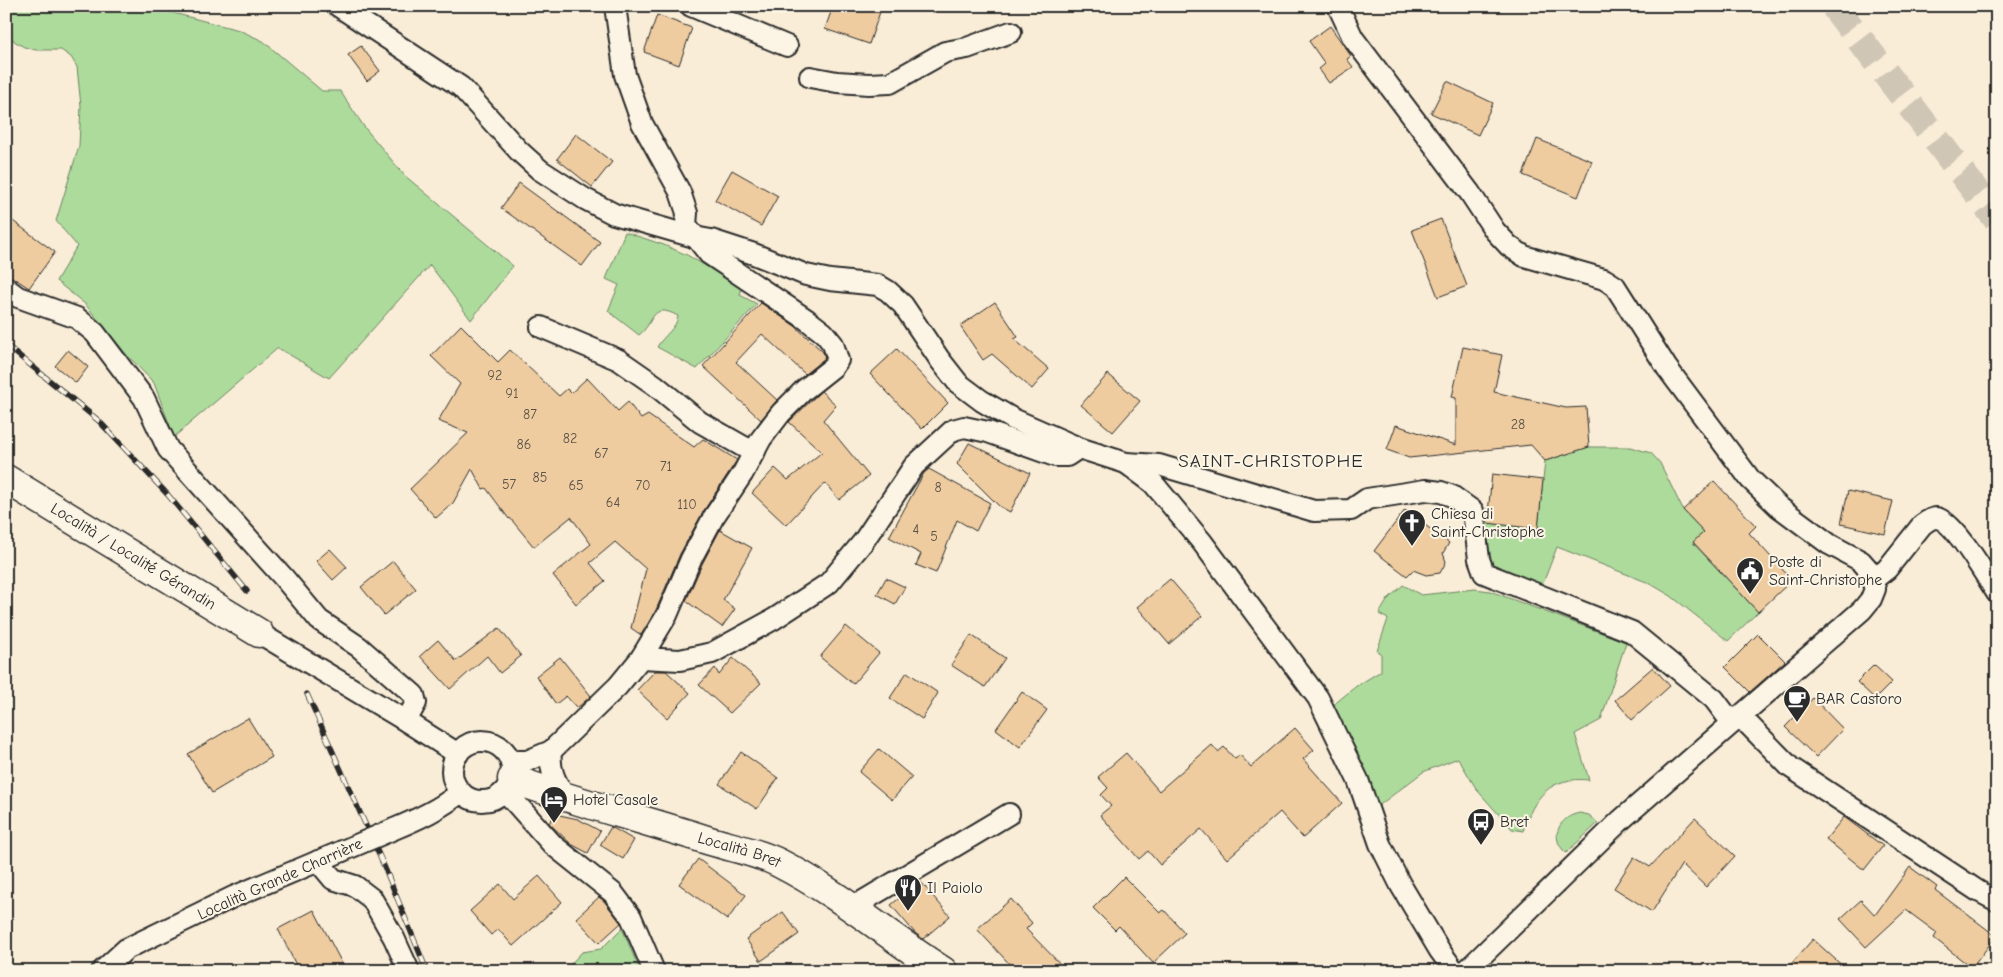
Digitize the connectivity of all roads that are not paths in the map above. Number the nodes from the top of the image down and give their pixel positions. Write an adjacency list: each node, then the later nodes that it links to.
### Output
1 (338, 6): 8 (street)
2 (615, 6): 8 (street)
3 (691, 6): 6 (street)
4 (1338, 6): 15 (street)
5 (1011, 32): 7 (street)
6 (788, 46)
7 (810, 77)
8 (694, 237): 11 (street); 12 (street)
9 (6, 288): 20 (street)
10 (542, 326): 12 (street)
11 (1079, 448): 13 (street); 18 (street)
12 (755, 450): 18 (street)
13 (1126, 463): 19 (street); 34 (street)
14 (6, 479): 17 (street, Località / Localité Gérandin)
15 (1873, 580): 16 (street); 19 (street)
16 (1997, 593)
17 (259, 633): 20 (street)
18 (640, 658): 21 (street)
19 (1737, 719): 28 (street); 35 (street)
20 (406, 721): 22 (street)
21 (551, 751): 23 (street); 25 (street)
22 (458, 754): 23 (street); 24 (street)
23 (509, 777): 24 (street); 25 (street, Località Bret); 32 (street)
24 (461, 792): 27 (street, Località Grande Charrière, bridge)
25 (565, 797): 29 (street, Località Bret)
26 (1009, 814): 29 (street)
27 (318, 861): 30 (street, Località Grande Charrière); 31 (street)
28 (1997, 901)
29 (853, 907): 33 (street, Località Bret)
30 (102, 971)
31 (409, 971)
32 (654, 971)
33 (943, 971)
34 (1457, 971)
35 (1466, 971)

